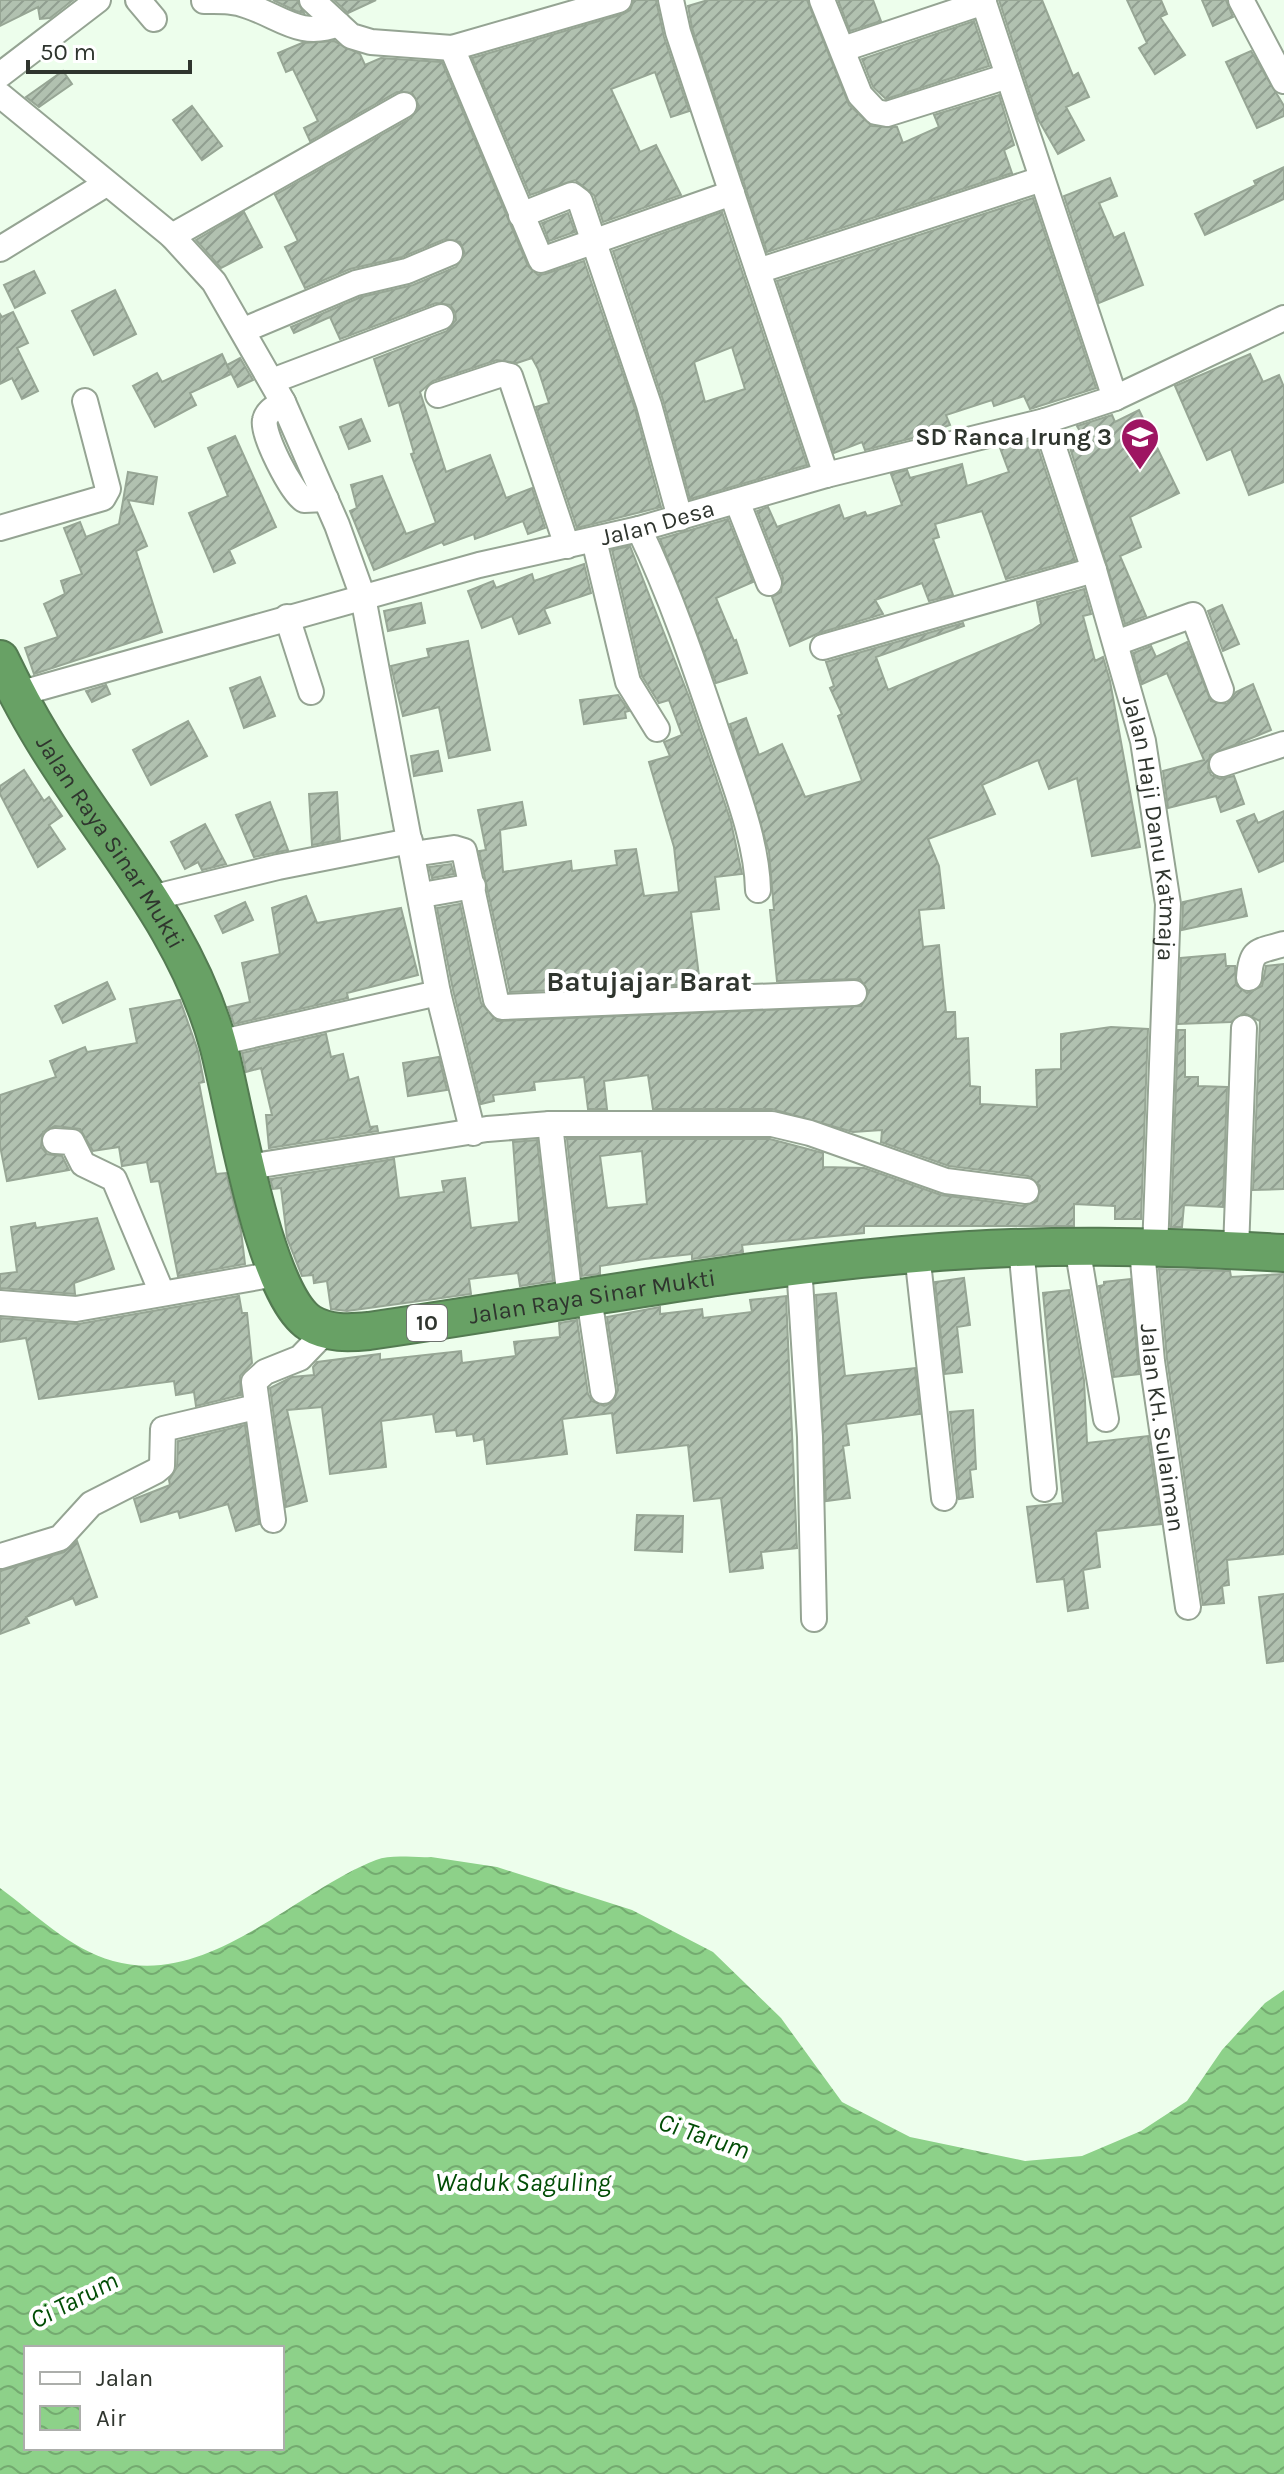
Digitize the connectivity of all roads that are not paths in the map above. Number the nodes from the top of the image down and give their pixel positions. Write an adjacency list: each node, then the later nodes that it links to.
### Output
1 (98, 0): 12 (street)
2 (312, 0): 9 (street)
3 (619, 0): 10 (street)
4 (671, 0): 19 (street)
5 (822, 0): 11 (street)
6 (1241, 0): 14 (street)
7 (204, 1): 9 (street)
8 (984, 1): 11 (street); 13 (street)
9 (338, 24): 10 (street)
10 (452, 48): 20 (street)
11 (843, 49): 13 (street)
12 (0, 75)
13 (1008, 76): 17 (street)
14 (1284, 81)
15 (0, 95): 18 (street)
16 (404, 105): 21 (street)
17 (1042, 179): 25 (street); 31 (street)
18 (106, 184): 21 (street); 23 (street)
19 (732, 193): 22 (street); 25 (street)
20 (521, 215): 22 (street); 22 (street)
21 (172, 236): 28 (street)
22 (594, 238): 36 (street)
23 (0, 249)
24 (450, 253): 28 (street)
25 (758, 271): 34 (street)
26 (441, 317): 29 (street)
27 (1284, 318): 31 (street, Jalan Desa)
28 (244, 330): 29 (street)
29 (278, 392): 43 (street)
30 (438, 395): 40 (street)
31 (1115, 398): 33 (street, Jalan Desa)
32 (85, 401): 37 (street)
33 (1045, 421): 34 (street, Jalan Desa); 41 (street, Jalan Haji Danu Katmaja)
34 (826, 475): 35 (street, Jalan Desa)
35 (737, 501): 36 (street, Jalan Desa); 42 (street)
36 (680, 518): 38 (street, Jalan Desa)
37 (0, 528)
38 (639, 529): 39 (street, Jalan Desa); 56 (street)
39 (594, 540): 40 (street, Jalan Desa); 51 (street)
40 (567, 546): 43 (street, Jalan Desa)
41 (1094, 570): 45 (street, Jalan Haji Danu Katmaja); 46 (street)
42 (769, 583)
43 (363, 597): 44 (street, Jalan Desa); 54 (street)
44 (287, 617): 49 (street); 50 (street, Jalan Desa)
45 (1116, 643): 48 (street); 72 (street, Jalan Haji Danu Katmaja)
46 (823, 647)
47 (0, 659): 50 (highway, Jalan Raya Sinar Mukti)
48 (1221, 690)
49 (311, 692)
50 (18, 694): 58 (highway, Jalan Raya Sinar Mukti)
51 (657, 729)
52 (1284, 744): 53 (street)
53 (1222, 764)
54 (411, 848): 55 (street); 57 (street); 58 (street)
55 (473, 886): 57 (street); 62 (street)
56 (758, 890)
57 (422, 895): 61 (street)
58 (151, 898): 64 (highway, Jalan Raya Sinar Mukti)
59 (1284, 944): 60 (street)
60 (1249, 978)
61 (438, 993): 64 (street); 66 (street)
62 (854, 993)
63 (1244, 1028): 73 (street)
64 (218, 1043): 68 (highway, Jalan Raya Sinar Mukti)
65 (550, 1124): 66 (street); 69 (street); 79 (street)
66 (473, 1133): 68 (street)
67 (55, 1141): 78 (street)
68 (248, 1167): 77 (highway, Jalan Raya Sinar Mukti)
69 (1026, 1191)
70 (1077, 1246): 71 (highway, Jalan Raya Sinar Mukti / 10); 72 (highway, Jalan Raya Sinar Mukti / 10); 84 (street)
71 (1021, 1247): 74 (highway, Jalan Raya Sinar Mukti / 10); 85 (street)
72 (1148, 1250): 73 (highway, Jalan Raya Sinar Mukti / 10); 89 (street, Jalan KH. Sulaiman)
73 (1236, 1250): 75 (highway, Jalan Raya Sinar Mukti / 10)
74 (917, 1253): 76 (highway, Jalan Raya Sinar Mukti / 10); 86 (street)
75 (1284, 1253)
76 (799, 1265): 79 (highway, Jalan Raya Sinar Mukti / 10); 90 (street)
77 (276, 1274): 78 (street); 81 (highway, Jalan Raya Sinar Mukti)
78 (162, 1293): 80 (street)
79 (579, 1298): 81 (highway, Jalan Raya Sinar Mukti / 10); 82 (street)
80 (0, 1303)
81 (326, 1331): 83 (street)
82 (603, 1391)
83 (256, 1407): 87 (street); 88 (street)
84 (1106, 1419)
85 (1044, 1489)
86 (944, 1498)
87 (273, 1520)
88 (1, 1556)
89 (1188, 1607)
90 (814, 1619)

